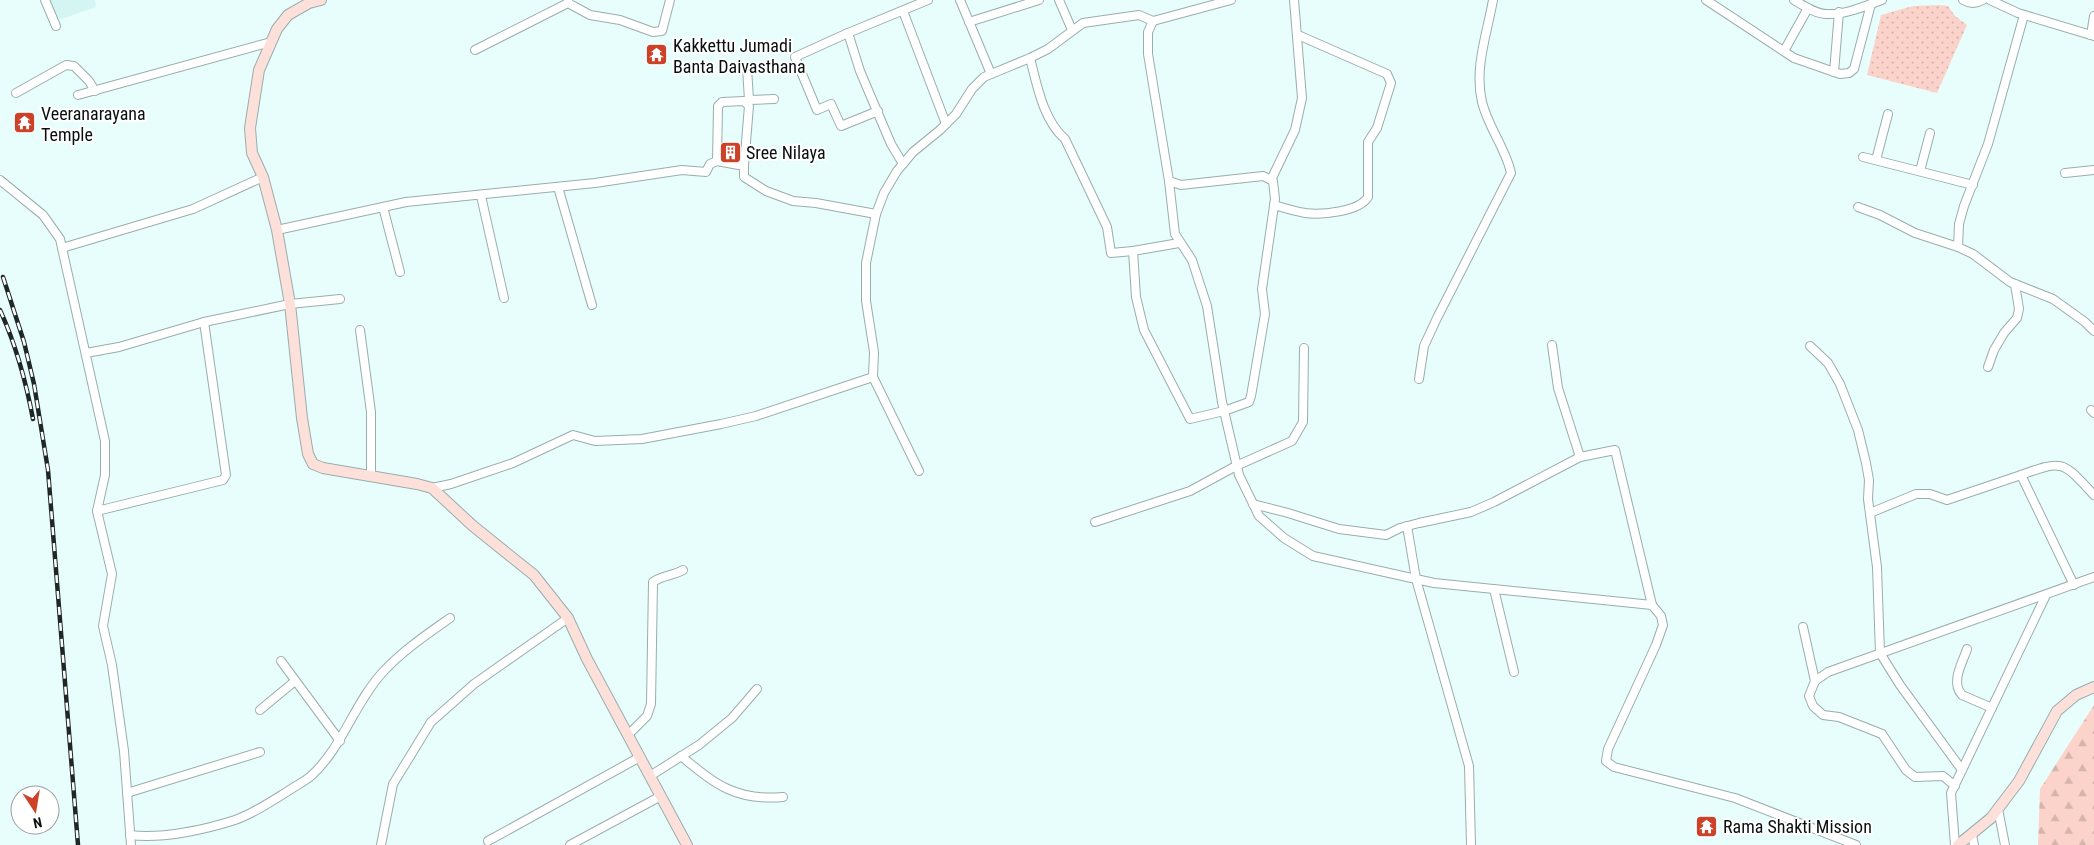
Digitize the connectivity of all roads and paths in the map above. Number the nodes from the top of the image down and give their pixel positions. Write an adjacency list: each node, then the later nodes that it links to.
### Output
1 (45, 0): 28 (street)
2 (321, 0): 33 (street)
3 (670, 0): 17 (street)
4 (928, 0): 22 (street)
5 (960, 0): 26 (street)
6 (1039, 0): 26 (street)
7 (1059, 0): 29 (street)
8 (1231, 0): 18 (street)
9 (1294, 0): 31 (street)
10 (1493, 0): 88 (street)
11 (1706, 0): 35 (street)
12 (1794, 0): 21 (street)
13 (1882, 0): 20 (street)
14 (1963, 0): 15 (street)
15 (1982, 0)
16 (1990, 0): 19 (street)
17 (568, 1): 34 (street)
18 (1213, 2): 27 (street)
19 (2001, 3): 24 (street)
20 (1871, 4): 23 (street); 38 (street)
21 (1808, 8): 23 (street); 35 (street)
22 (903, 11): 30 (street); 47 (street)
23 (1839, 12): 38 (street)
24 (2024, 14): 32 (street); 61 (street)
25 (2094, 16): 32 (street)
26 (969, 22): 39 (street)
27 (1152, 22): 29 (street); 60 (street)
28 (56, 26)
29 (1072, 30): 36 (street)
30 (848, 32): 45 (street); 45 (street)
31 (1298, 35): 59 (street); 64 (street)
32 (2092, 36)
33 (271, 42): 40 (street); 57 (street)
34 (475, 50)
35 (1784, 51): 38 (street)
36 (1030, 58): 39 (street); 72 (street)
37 (747, 68): 44 (street)
38 (1834, 72)
39 (991, 74): 47 (street)
40 (95, 91): 41 (street); 42 (street)
41 (16, 93)
42 (78, 96)
43 (774, 99): 44 (street)
44 (748, 102): 51 (street); 53 (street)
45 (878, 111): 52 (street)
46 (1888, 114): 50 (street)
47 (946, 124): 52 (street)
48 (1930, 133): 55 (street)
49 (1863, 157): 50 (street)
50 (1876, 160): 55 (street)
51 (717, 161): 53 (street); 62 (street)
52 (903, 164): 67 (street)
53 (744, 166): 67 (street)
54 (2094, 170): 56 (street)
55 (1920, 171): 61 (street)
56 (2065, 173)
57 (263, 177): 68 (street); 71 (street)
58 (0, 180): 71 (street)
59 (1271, 180): 60 (street); 64 (street)
60 (1170, 181): 69 (street)
61 (1973, 185): 70 (street)
62 (558, 187): 63 (street); 78 (street)
63 (481, 196): 65 (street); 75 (street)
64 (1274, 205): 89 (street)
65 (383, 207): 68 (street); 73 (street)
66 (1858, 208): 70 (street)
67 (876, 214): 87 (street)
68 (277, 230): 77 (street)
69 (1179, 242): 72 (street); 89 (street)
70 (1958, 247): 74 (street)
71 (62, 248): 85 (street)
72 (1133, 251): 89 (street)
73 (400, 272)
74 (2015, 284): 81 (street); 86 (street)
75 (504, 298)
76 (340, 299): 77 (street)
77 (290, 304): 79 (street); 94 (street)
78 (592, 305)
79 (204, 322): 85 (street); 98 (street)
80 (360, 330): 94 (street)
81 (2094, 331)
82 (1552, 345): 90 (street)
83 (1810, 346): 99 (street)
84 (1304, 348): 91 (street)
85 (86, 353): 98 (street)
86 (1988, 367)
87 (873, 377): 92 (street); 95 (street)
88 (1418, 379)
89 (1224, 411): 91 (street)
90 (1580, 457): 101 (street); 108 (street)
91 (1236, 466): 97 (street); 100 (street)
92 (919, 471)
93 (2021, 474): 96 (street); 99 (street); 105 (street)
94 (371, 475): 95 (street)
95 (432, 488): 110 (street)
96 (2094, 495)
97 (1253, 504): 101 (street); 104 (street)
98 (96, 511): 130 (street)
99 (1870, 513): 113 (street)
100 (1094, 522)
101 (1407, 526): 104 (street)
102 (683, 570): 122 (street)
103 (2094, 577): 105 (street)
104 (1416, 579): 106 (street); 141 (street)
105 (2074, 585): 107 (street)
106 (1494, 589): 108 (street); 115 (street)
107 (2046, 595): 113 (street); 120 (street)
108 (1652, 605): 142 (street)
109 (450, 618): 123 (street)
110 (568, 618): 122 (street); 138 (street)
111 (1803, 627): 117 (street)
112 (1968, 648): 120 (street)
113 (1880, 653): 117 (street); 127 (street)
114 (281, 661): 116 (street)
115 (1514, 672)
116 (295, 681): 121 (street); 123 (street)
117 (1815, 681): 129 (street)
118 (2094, 688): 133 (street)
119 (757, 689): 125 (street)
120 (1992, 708): 127 (street)
121 (260, 710)
122 (628, 736): 126 (street)
123 (340, 741): 134 (street)
124 (260, 752): 130 (street)
125 (682, 756): 128 (street); 132 (street)
126 (640, 757): 128 (street); 136 (street)
127 (1962, 770): 129 (street)
128 (650, 776): 131 (street)
129 (1955, 786): 143 (street)
130 (127, 793): 134 (street)
131 (661, 796): 139 (street); 140 (street)
132 (783, 797)
133 (1998, 809): 135 (street); 144 (street)
134 (130, 835): 137 (street)
135 (1973, 840): 143 (street)
136 (488, 841)
137 (131, 845)
138 (381, 845)
139 (570, 845)
140 (687, 845)
141 (1471, 845)
142 (1856, 845)
143 (1956, 845)
144 (2006, 845)

